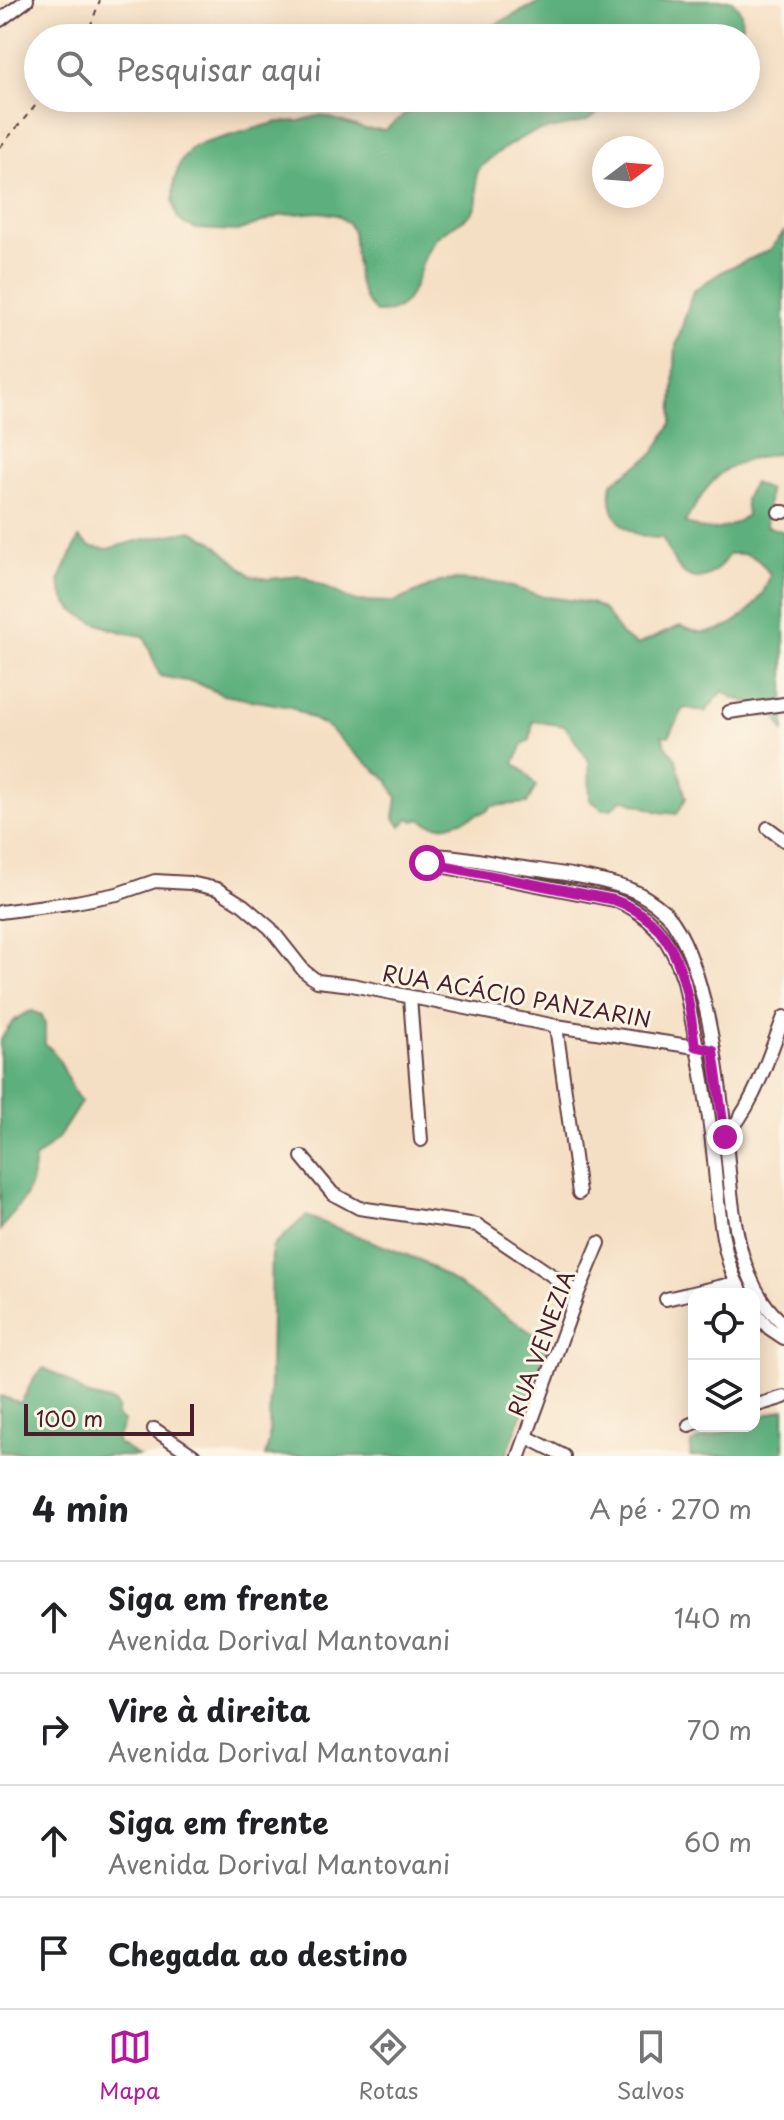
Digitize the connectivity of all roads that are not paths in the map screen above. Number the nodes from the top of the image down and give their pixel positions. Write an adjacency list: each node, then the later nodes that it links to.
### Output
1 (27, 0): 2 (street)
2 (0, 20)
3 (784, 704): 4 (street)
4 (729, 712)
5 (768, 828): 6 (street)
6 (784, 840)
7 (0, 912): 8 (street, RUA ACÁCIO PANZARIN)
8 (410, 998): 10 (street, RUA ACÁCIO PANZARIN); 14 (street)
9 (784, 1017): 13 (street)
10 (556, 1026): 11 (street, RUA ACÁCIO PANZARIN); 17 (street)
11 (695, 1046): 12 (street, RUA ACÁCIO PANZARIN); 12 (street); 15 (street)
12 (713, 1050): 13 (street)
13 (725, 1137): 15 (street); 24 (street)
14 (421, 1140)
15 (713, 1149): 19 (street)
16 (302, 1157): 20 (street)
17 (579, 1193)
18 (599, 1243): 20 (street, RUA VENEZIA)
19 (739, 1288)
20 (578, 1293): 29 (street, RUA VENEZIA)
21 (688, 1296): 22 (street)
22 (666, 1299)
23 (760, 1314): 24 (street)
24 (778, 1325): 25 (street)
25 (784, 1338)
26 (784, 1397): 27 (street)
27 (760, 1404)
28 (154, 1429): 30 (street)
29 (527, 1437): 31 (street, RUA VENEZIA); 32 (street)
30 (194, 1456)
31 (519, 1456)
32 (564, 1456)

